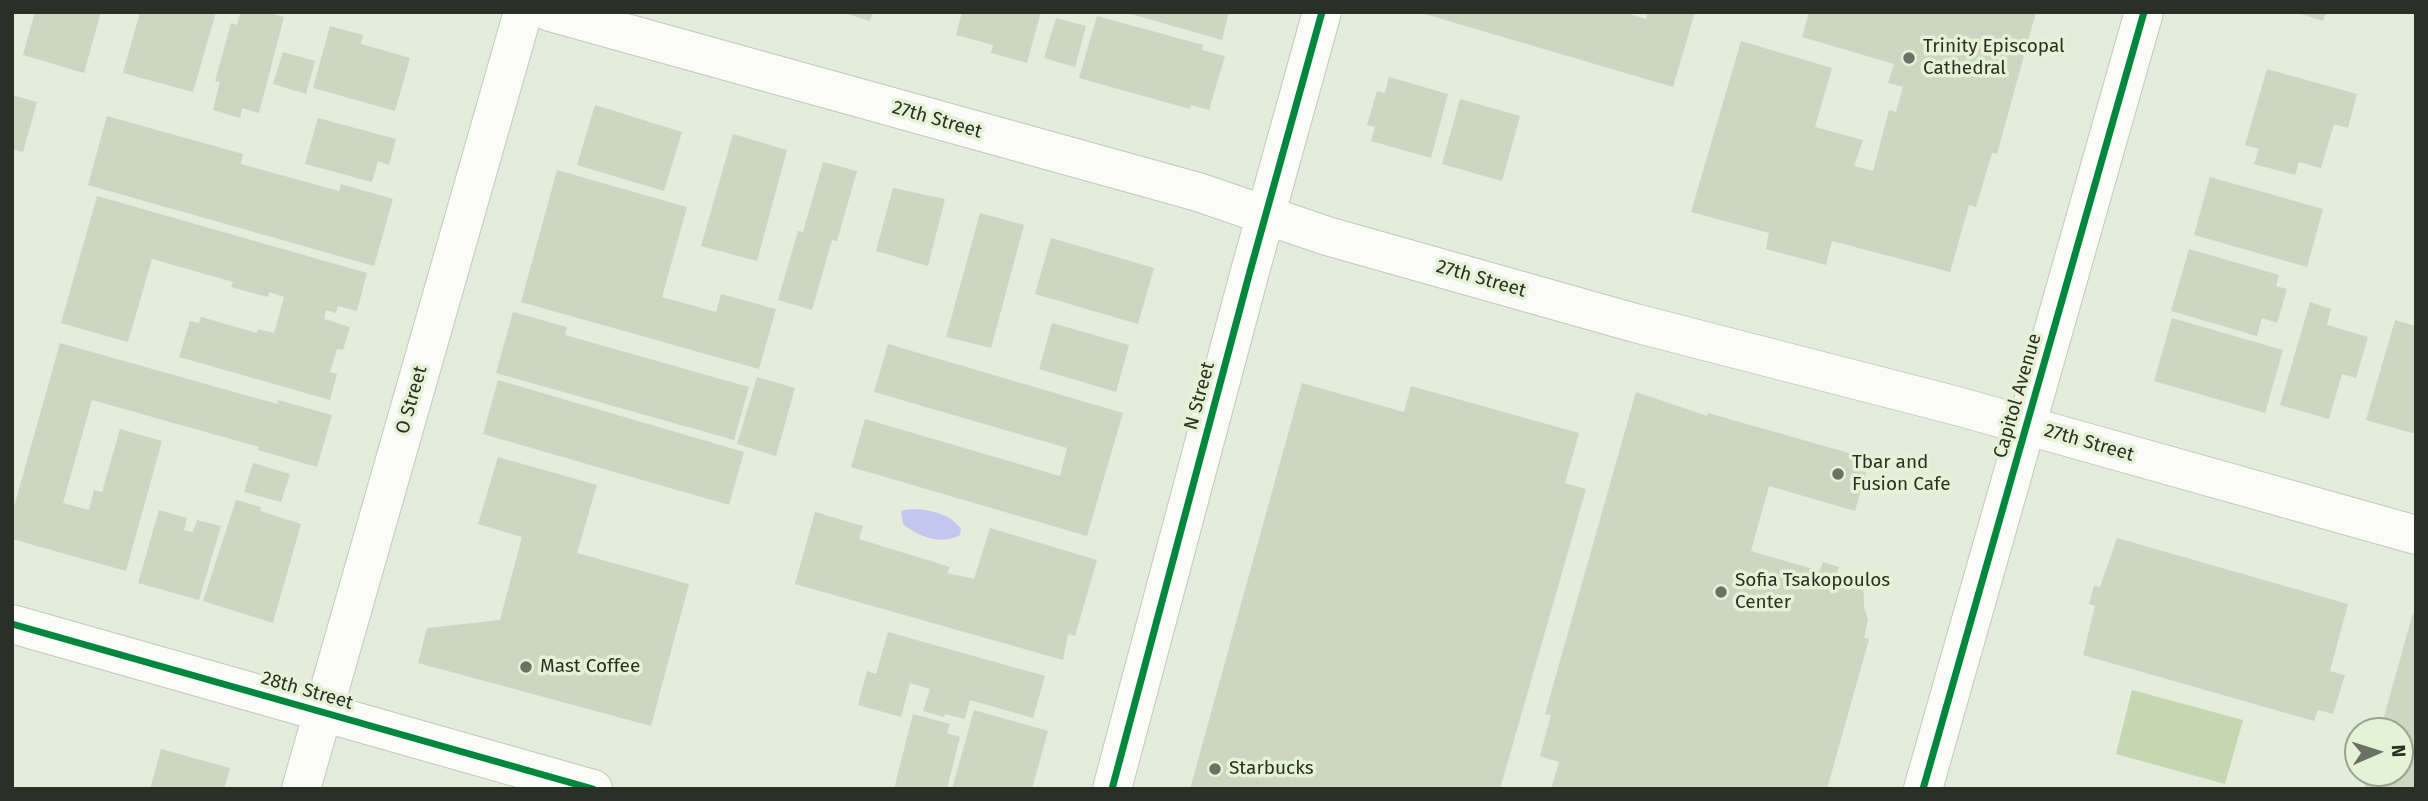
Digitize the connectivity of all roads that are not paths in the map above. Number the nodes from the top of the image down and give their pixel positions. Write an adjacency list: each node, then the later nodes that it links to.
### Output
1 (523, 12): 9 (street, O Street)
2 (550, 12): 5 (street, 27th Street)
3 (1322, 12): 5 (street, N Street)
4 (2144, 12): 6 (street, Capitol Avenue)
5 (1265, 216): 6 (street, 27th Street); 12 (street, N Street)
6 (2026, 425): 7 (street, 27th Street); 13 (street, Capitol Avenue)
7 (2416, 535)
8 (12, 624): 9 (street, 28th Street)
9 (323, 712): 10 (street, O Street); 11 (street, 28th Street)
10 (301, 789)
11 (593, 789)
12 (1112, 789)
13 (1923, 789)

